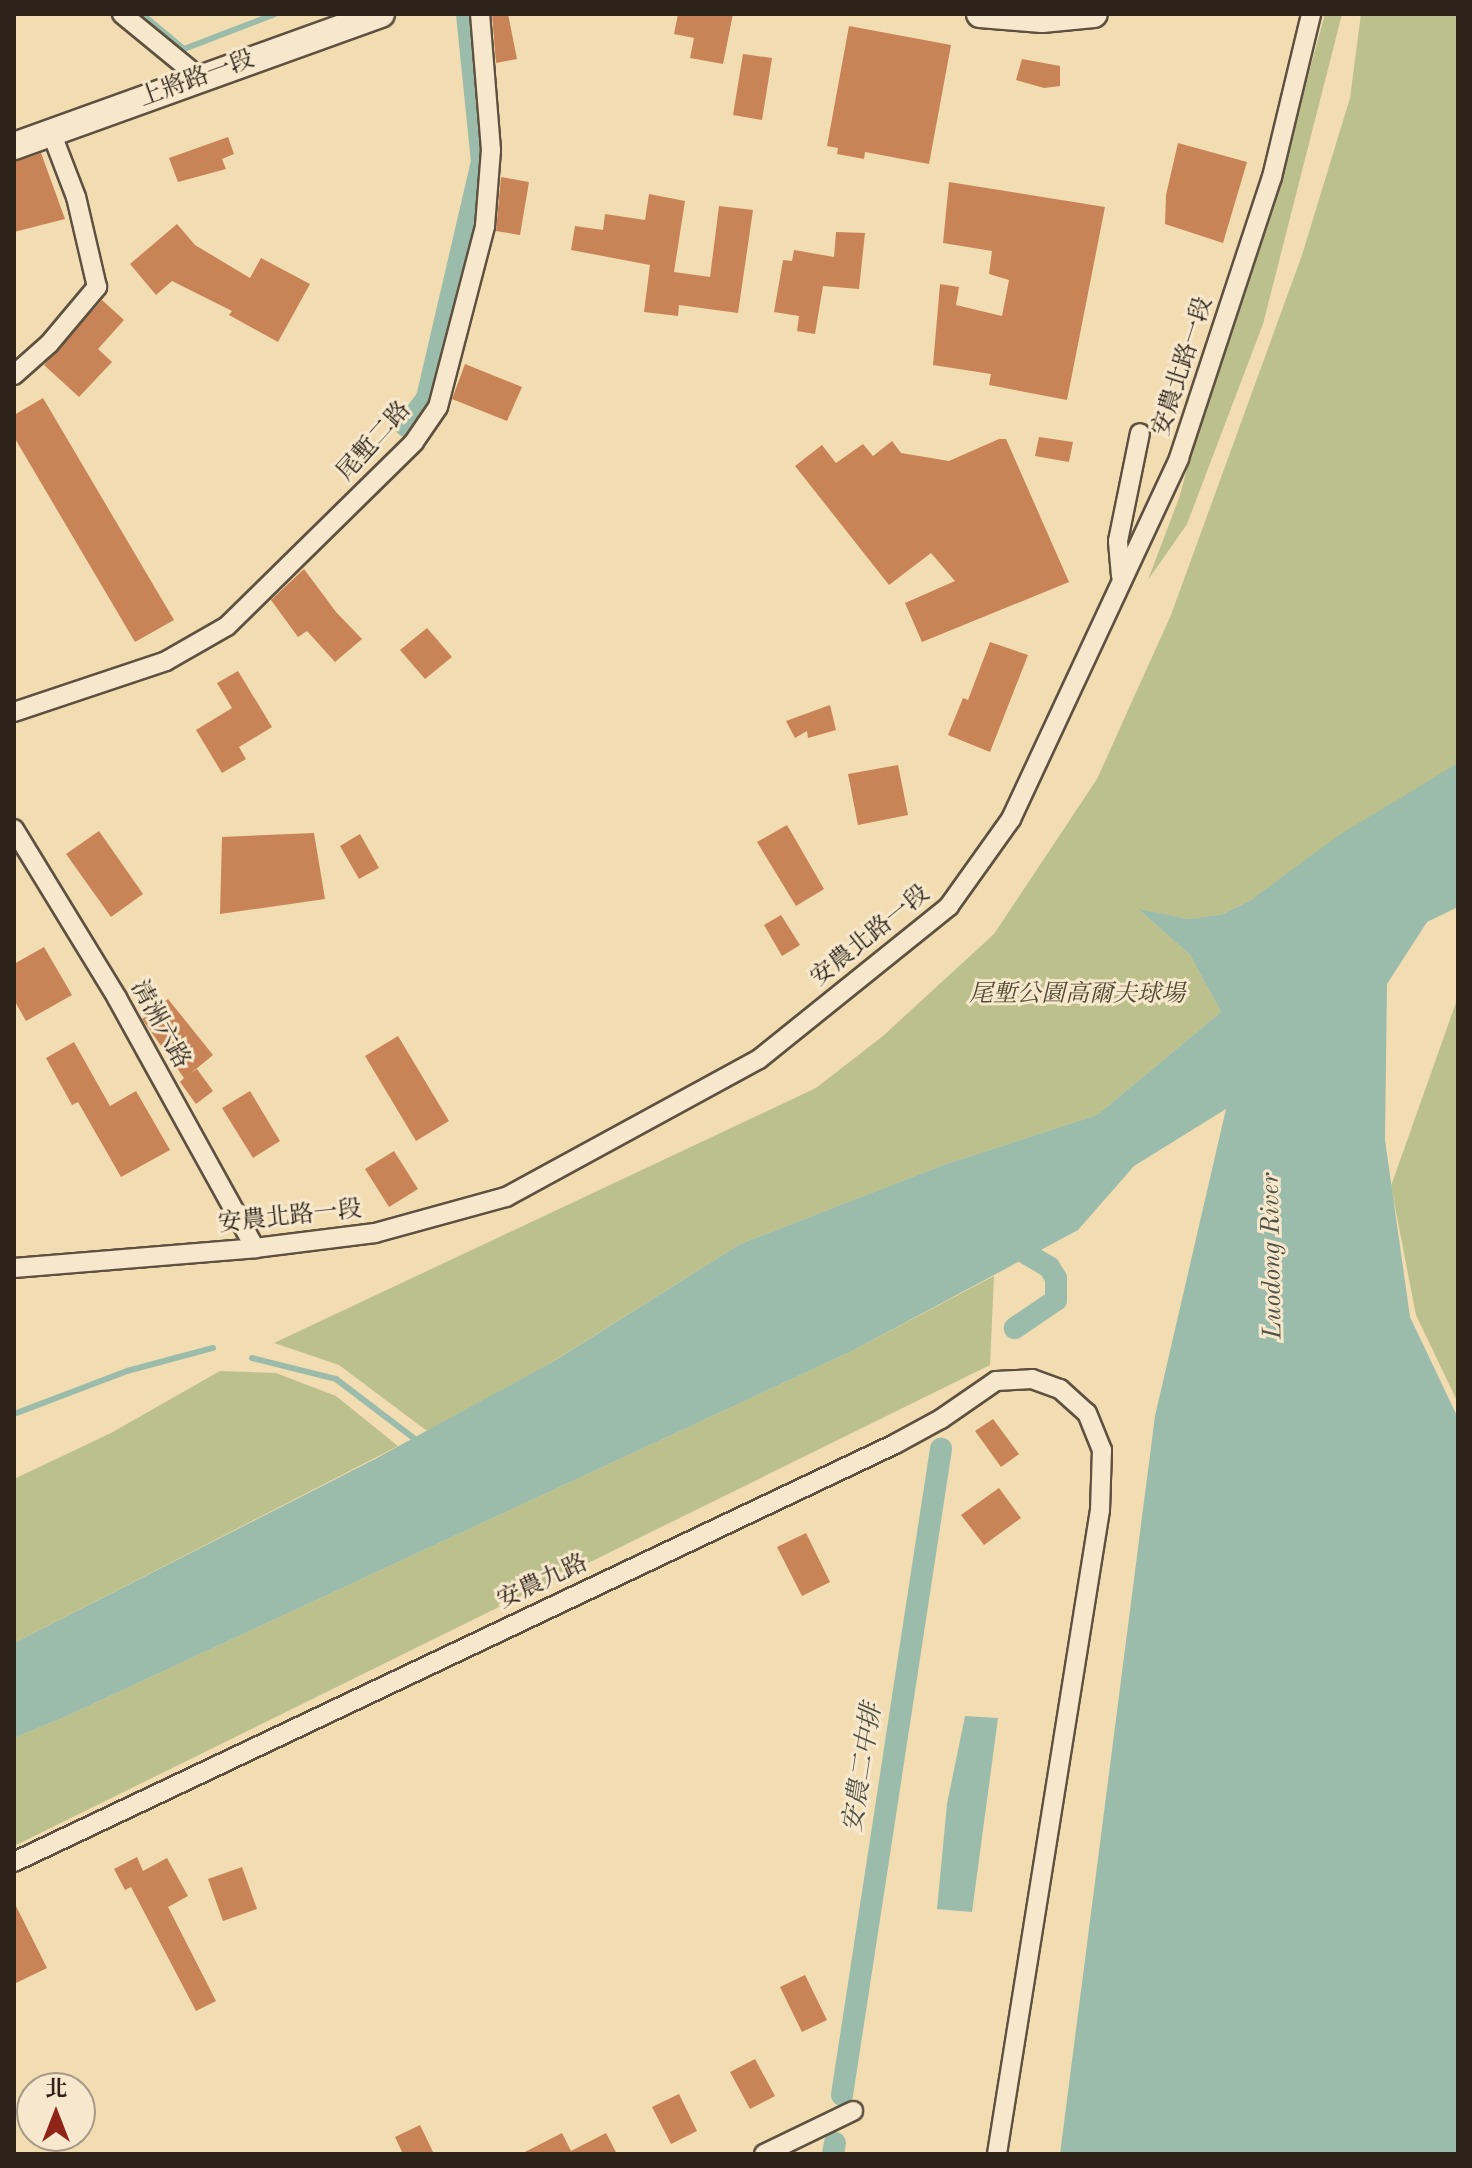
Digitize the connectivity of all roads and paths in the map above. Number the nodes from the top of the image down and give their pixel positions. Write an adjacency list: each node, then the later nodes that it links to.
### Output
1 (122, 14): 7 (street)
2 (381, 14): 7 (main road, 上將路一段)
3 (480, 14): 13 (street, 尾塹二路)
4 (980, 14): 5 (main road)
5 (1094, 14)
6 (1311, 14): 12 (street, 安農北路一段)
7 (200, 78): 8 (main road, 上將路一段)
8 (51, 132): 9 (main road, 上將路一段); 10 (street)
9 (14, 146)
10 (14, 375)
11 (1140, 433): 12 (street)
12 (1121, 577): 15 (street, 安農北路一段)
13 (14, 712)
14 (14, 829): 15 (street, 清洲六路)
15 (255, 1248): 16 (street, 安農北路一段)
16 (14, 1268)
17 (14, 1862): 20 (street, 安農九路)
18 (853, 2111): 19 (street)
19 (764, 2154)
20 (997, 2154)

